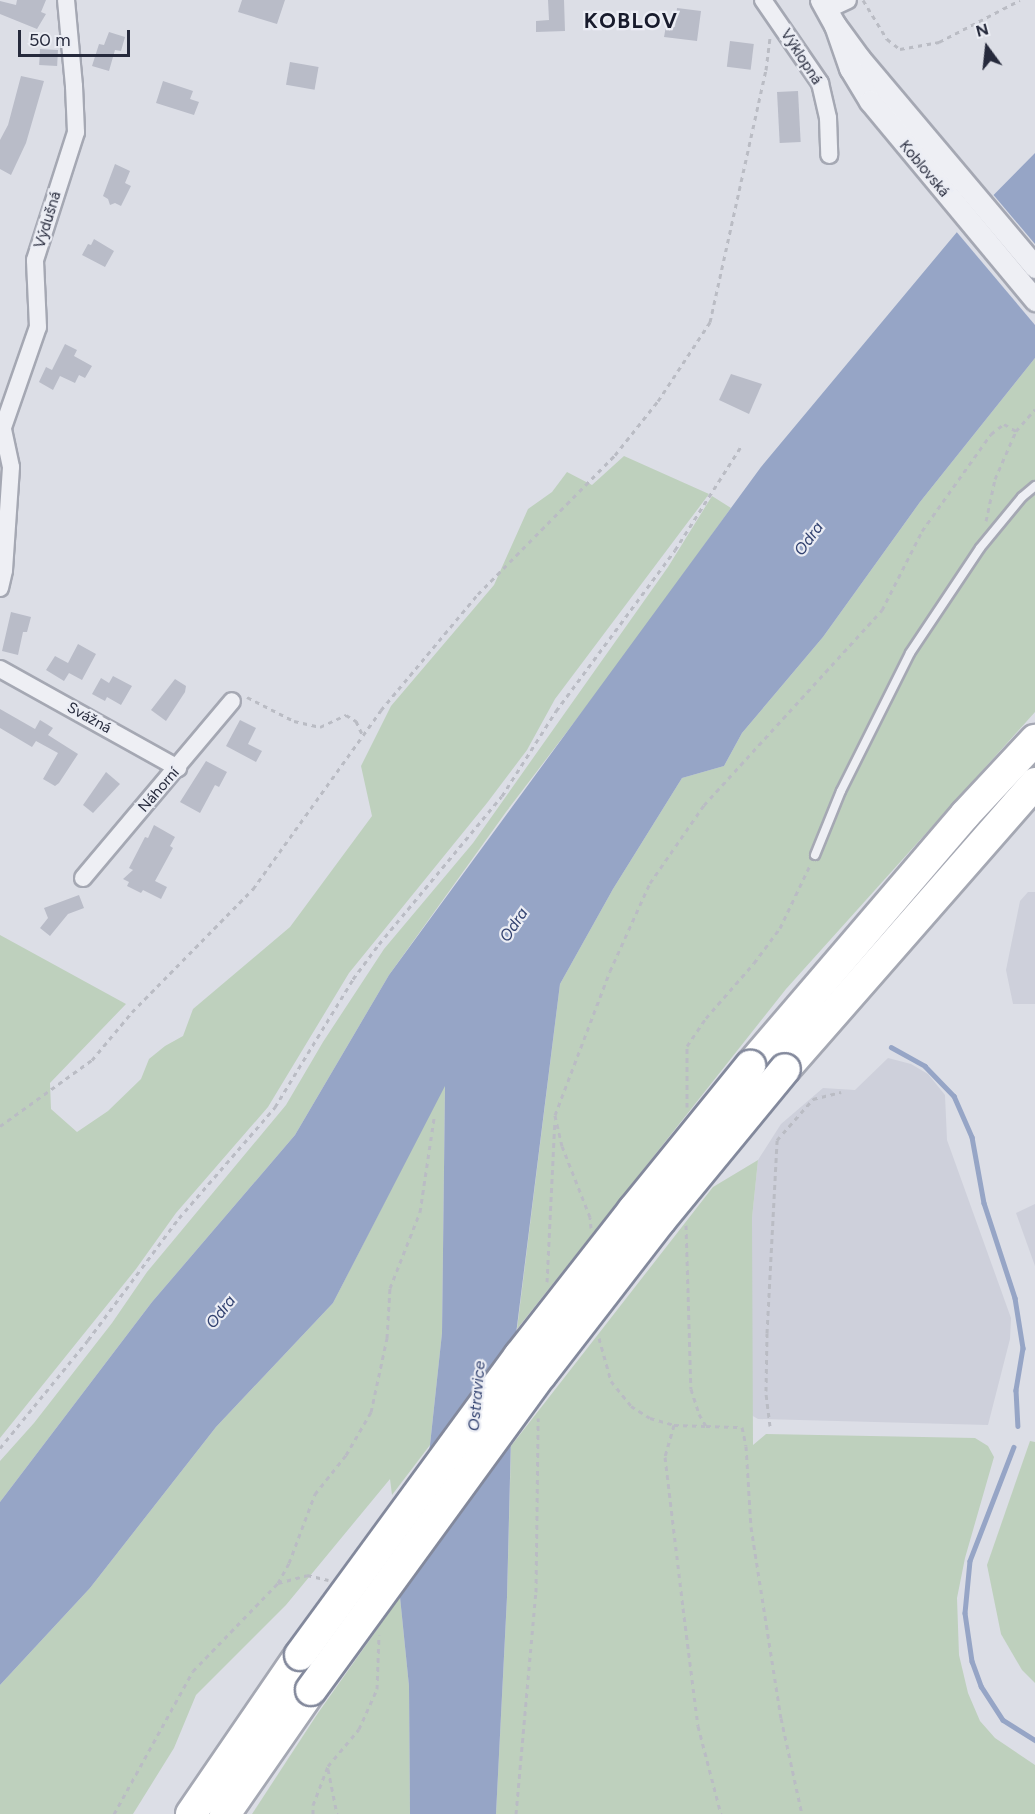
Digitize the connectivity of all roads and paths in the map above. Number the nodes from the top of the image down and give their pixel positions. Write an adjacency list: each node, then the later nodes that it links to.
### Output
1 (66, 0): 13 (street, Výdušná)
2 (763, 0): 7 (street, Výklopná)
3 (848, 0): 6 (street)
4 (863, 0): 5 (path)
5 (1020, 0)
6 (827, 12): 9 (street, Koblovská); 10 (street, Koblovská)
7 (773, 15): 8 (street, Výklopná); 20 (path)
8 (829, 155)
9 (1035, 267)
10 (1035, 300)
11 (1035, 409): 12 (path)
12 (1016, 431): 16 (path); 28 (path)
13 (2, 432): 17 (street)
14 (742, 445): 39 (path)
15 (1035, 486): 16 (lane)
16 (980, 548): 24 (lane)
17 (0, 588)
18 (0, 669): 22 (street, Svážná)
19 (232, 701): 20 (path); 22 (street, Náhorní)
20 (362, 734): 30 (path)
21 (1035, 740): 45 (highway, bridge)
22 (178, 768): 25 (street, Náhorní)
23 (1035, 783): 46 (highway, bridge)
24 (814, 855): 27 (path)
25 (83, 878)
26 (840, 1092): 38 (path)
27 (687, 1114)
28 (555, 1115): 32 (path); 33 (path)
29 (434, 1118): 41 (path)
30 (0, 1126)
31 (686, 1220): 37 (path)
32 (591, 1233)
33 (547, 1289)
34 (598, 1332): 36 (path)
35 (538, 1417): 49 (path)
36 (674, 1425): 37 (path); 50 (path)
37 (706, 1426): 51 (path)
38 (770, 1426)
39 (0, 1448)
40 (331, 1580): 41 (path)
41 (278, 1583): 44 (path)
42 (378, 1628): 43 (path)
43 (328, 1766): 47 (path); 48 (path)
44 (114, 1814)
45 (191, 1814)
46 (225, 1814)
47 (313, 1814)
48 (337, 1814)
49 (516, 1814)
50 (721, 1814)
51 (802, 1814)

